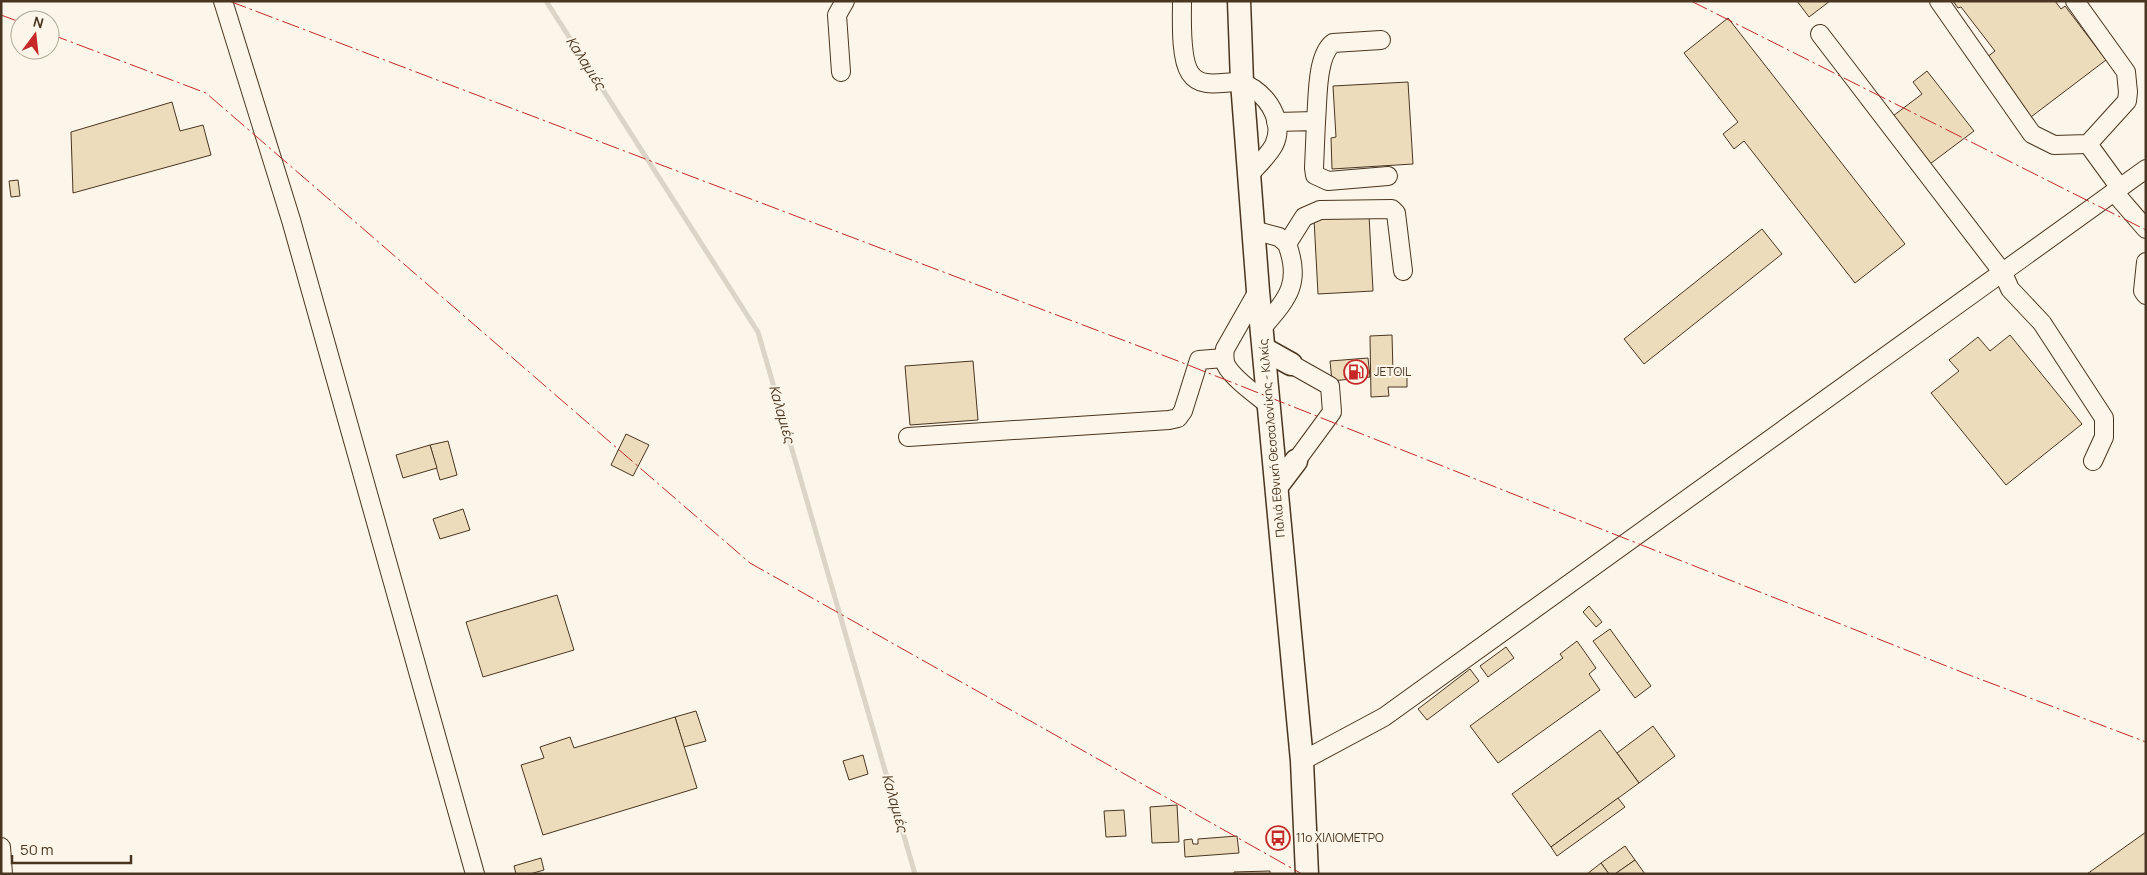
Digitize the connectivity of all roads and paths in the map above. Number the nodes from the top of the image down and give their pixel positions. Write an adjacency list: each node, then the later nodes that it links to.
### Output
1 (222, 1): 37 (street)
2 (845, 1): 9 (street)
3 (1182, 1): 10 (street)
4 (1239, 1): 10 (main road, Παλιά Εθνική Θεσσαλονίκης - Κιλκίς)
5 (1939, 1): 13 (street)
6 (2075, 1): 13 (street)
7 (1820, 34): 23 (street)
8 (1381, 40): 11 (street)
9 (840, 72)
10 (1242, 82): 12 (street); 15 (main road, Παλιά Εθνική Θεσσαλονίκης - Κιλκίς)
11 (1316, 121): 12 (street); 16 (street)
12 (1276, 122): 15 (street)
13 (2088, 144): 17 (street)
14 (2146, 169): 17 (street)
15 (1249, 175): 19 (main road, Παλιά Εθνική Θεσσαλονίκης - Κιλκίς)
16 (1388, 176)
17 (2117, 190): 18 (street); 23 (street)
18 (2146, 229)
19 (1254, 230): 20 (street); 24 (main road, Παλιά Εθνική Θεσσαλονίκης - Κιλκίς)
20 (1287, 244): 22 (street); 26 (street)
21 (2146, 262): 25 (street)
22 (1403, 271)
23 (2003, 272): 32 (street); 34 (street)
24 (1258, 291): 26 (main road, Παλιά Εθνική Θεσσαλονίκης - Κιλκίς); 27 (street)
25 (2146, 295)
26 (1263, 338): 28 (main road); 29 (main road, Παλιά Εθνική Θεσσαλονίκης - Κιλκίς)
27 (1224, 358): 29 (street); 30 (street)
28 (1291, 364): 31 (street)
29 (1270, 406): 33 (main road, Παλιά Εθνική Θεσσαλονίκης - Κιλκίς)
30 (908, 437)
31 (1296, 461): 33 (main road)
32 (2093, 461)
33 (1277, 486): 34 (main road, Παλιά Εθνική Θεσσαλονίκης - Κιλκίς)
34 (1302, 761): 38 (main road, Παλιά Εθνική Θεσσαλονίκης - Κιλκίς)
35 (1, 847): 36 (street)
36 (3, 874)
37 (475, 874)
38 (1307, 874)

